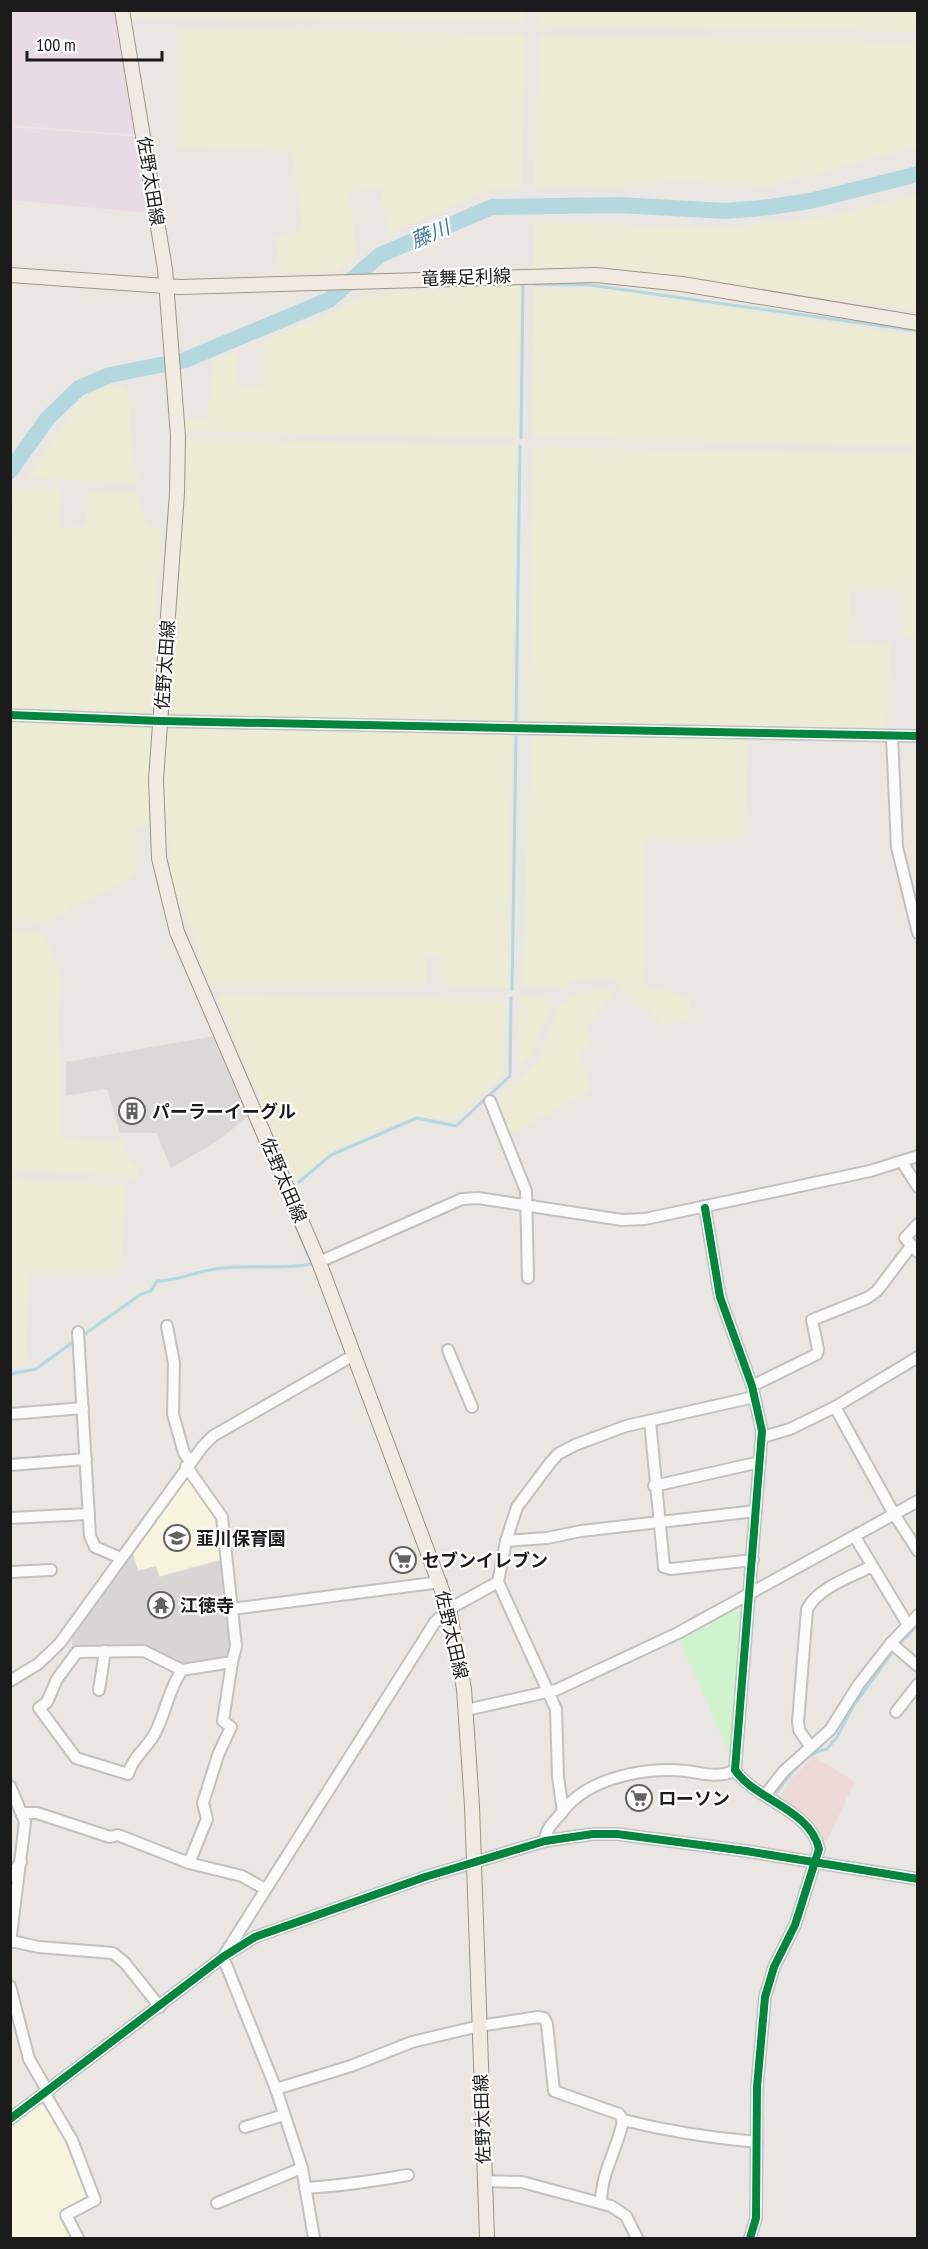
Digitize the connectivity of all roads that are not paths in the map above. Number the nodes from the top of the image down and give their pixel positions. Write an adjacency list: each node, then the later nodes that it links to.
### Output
1 (122, 10): 3 (main road, 佐野太田線)
2 (10, 276): 3 (main road, 竜舞足利線)
3 (167, 287): 4 (main road, 竜舞足利線); 6 (main road, 佐野太田線)
4 (918, 322)
5 (10, 715): 6 (street)
6 (160, 722): 7 (street); 18 (main road, 佐野太田線)
7 (892, 736): 8 (street); 9 (street)
8 (918, 736)
9 (918, 933)
10 (490, 1101): 14 (street)
11 (918, 1156): 12 (street)
12 (902, 1162): 13 (street); 15 (street)
13 (918, 1186)
14 (528, 1204): 15 (street); 18 (street); 19 (street)
15 (705, 1208): 25 (street)
16 (918, 1224): 17 (street)
17 (914, 1249): 25 (street)
18 (319, 1262): 23 (main road, 佐野太田線)
19 (528, 1278)
20 (167, 1326): 34 (street)
21 (78, 1337): 28 (street)
22 (448, 1350): 26 (street)
23 (354, 1355): 34 (street); 51 (main road, 佐野太田線)
24 (918, 1357): 27 (street)
25 (753, 1392): 30 (street); 31 (street)
26 (472, 1407)
27 (835, 1407): 31 (street); 40 (street)
28 (83, 1408): 29 (street); 33 (street)
29 (10, 1414)
30 (650, 1421): 36 (street); 44 (street)
31 (763, 1437): 32 (street)
32 (761, 1457): 36 (street); 38 (street)
33 (86, 1459): 35 (street); 39 (street)
34 (188, 1464): 46 (street); 54 (street)
35 (10, 1465)
36 (654, 1486): 42 (street)
37 (918, 1501): 40 (street)
38 (756, 1511): 42 (street); 47 (street)
39 (89, 1514): 41 (street); 46 (street)
40 (894, 1514): 43 (street); 45 (street)
41 (10, 1518)
42 (658, 1522): 44 (street); 47 (street)
43 (855, 1538): 48 (street); 53 (street)
44 (506, 1541): 52 (street)
45 (918, 1551)
46 (121, 1558): 58 (street)
47 (753, 1560): 53 (street)
48 (872, 1566): 57 (street); 71 (street)
49 (51, 1570): 50 (street)
50 (10, 1572)
51 (441, 1582): 54 (street); 55 (main road, 佐野太田線)
52 (498, 1582): 55 (street); 68 (street)
53 (750, 1595): 68 (street); 72 (street)
54 (232, 1609): 62 (street)
55 (448, 1609): 69 (main road, 佐野太田線); 84 (street)
56 (918, 1615): 57 (street)
57 (908, 1625): 59 (street)
58 (60, 1643): 61 (street); 65 (street)
59 (891, 1643): 63 (street); 71 (street)
60 (105, 1652): 61 (street); 64 (street); 67 (street)
61 (74, 1656): 64 (street)
62 (232, 1662): 64 (street); 80 (street)
63 (918, 1666)
64 (182, 1670)
65 (10, 1681)
66 (918, 1684): 70 (street)
67 (99, 1690)
68 (548, 1693): 69 (street); 75 (street)
69 (466, 1710): 81 (main road, 佐野太田線)
70 (896, 1712)
71 (810, 1746): 74 (street)
72 (735, 1770): 74 (street); 75 (street)
73 (10, 1786): 76 (street)
74 (766, 1794): 79 (street)
75 (563, 1811): 77 (street)
76 (22, 1814): 78 (street); 80 (street)
77 (545, 1841): 79 (street); 81 (street)
78 (23, 1860): 82 (street); 85 (street)
79 (816, 1862): 83 (street); 96 (street)
80 (189, 1863): 84 (street)
81 (474, 1863): 86 (street); 89 (main road, 佐野太田線)
82 (10, 1877)
83 (918, 1879)
84 (265, 1888): 86 (street)
85 (11, 1942): 88 (street)
86 (223, 1957): 88 (street); 90 (street)
87 (10, 1986): 91 (street)
88 (160, 2007): 91 (street)
89 (479, 2026): 90 (street); 94 (street); 99 (main road, 佐野太田線)
90 (276, 2089): 92 (street)
91 (46, 2092): 93 (street); 103 (street)
92 (284, 2115): 95 (street); 97 (street)
93 (10, 2119)
94 (622, 2120): 96 (street); 102 (street)
95 (245, 2127)
96 (757, 2142): 107 (street)
97 (302, 2168): 100 (street); 101 (street)
98 (408, 2175): 100 (street)
99 (484, 2181): 102 (street); 105 (main road, 佐野太田線)
100 (305, 2188): 104 (street)
101 (217, 2203)
102 (601, 2203): 106 (street)
103 (78, 2238)
104 (314, 2238)
105 (487, 2238)
106 (637, 2238)
107 (750, 2238)

